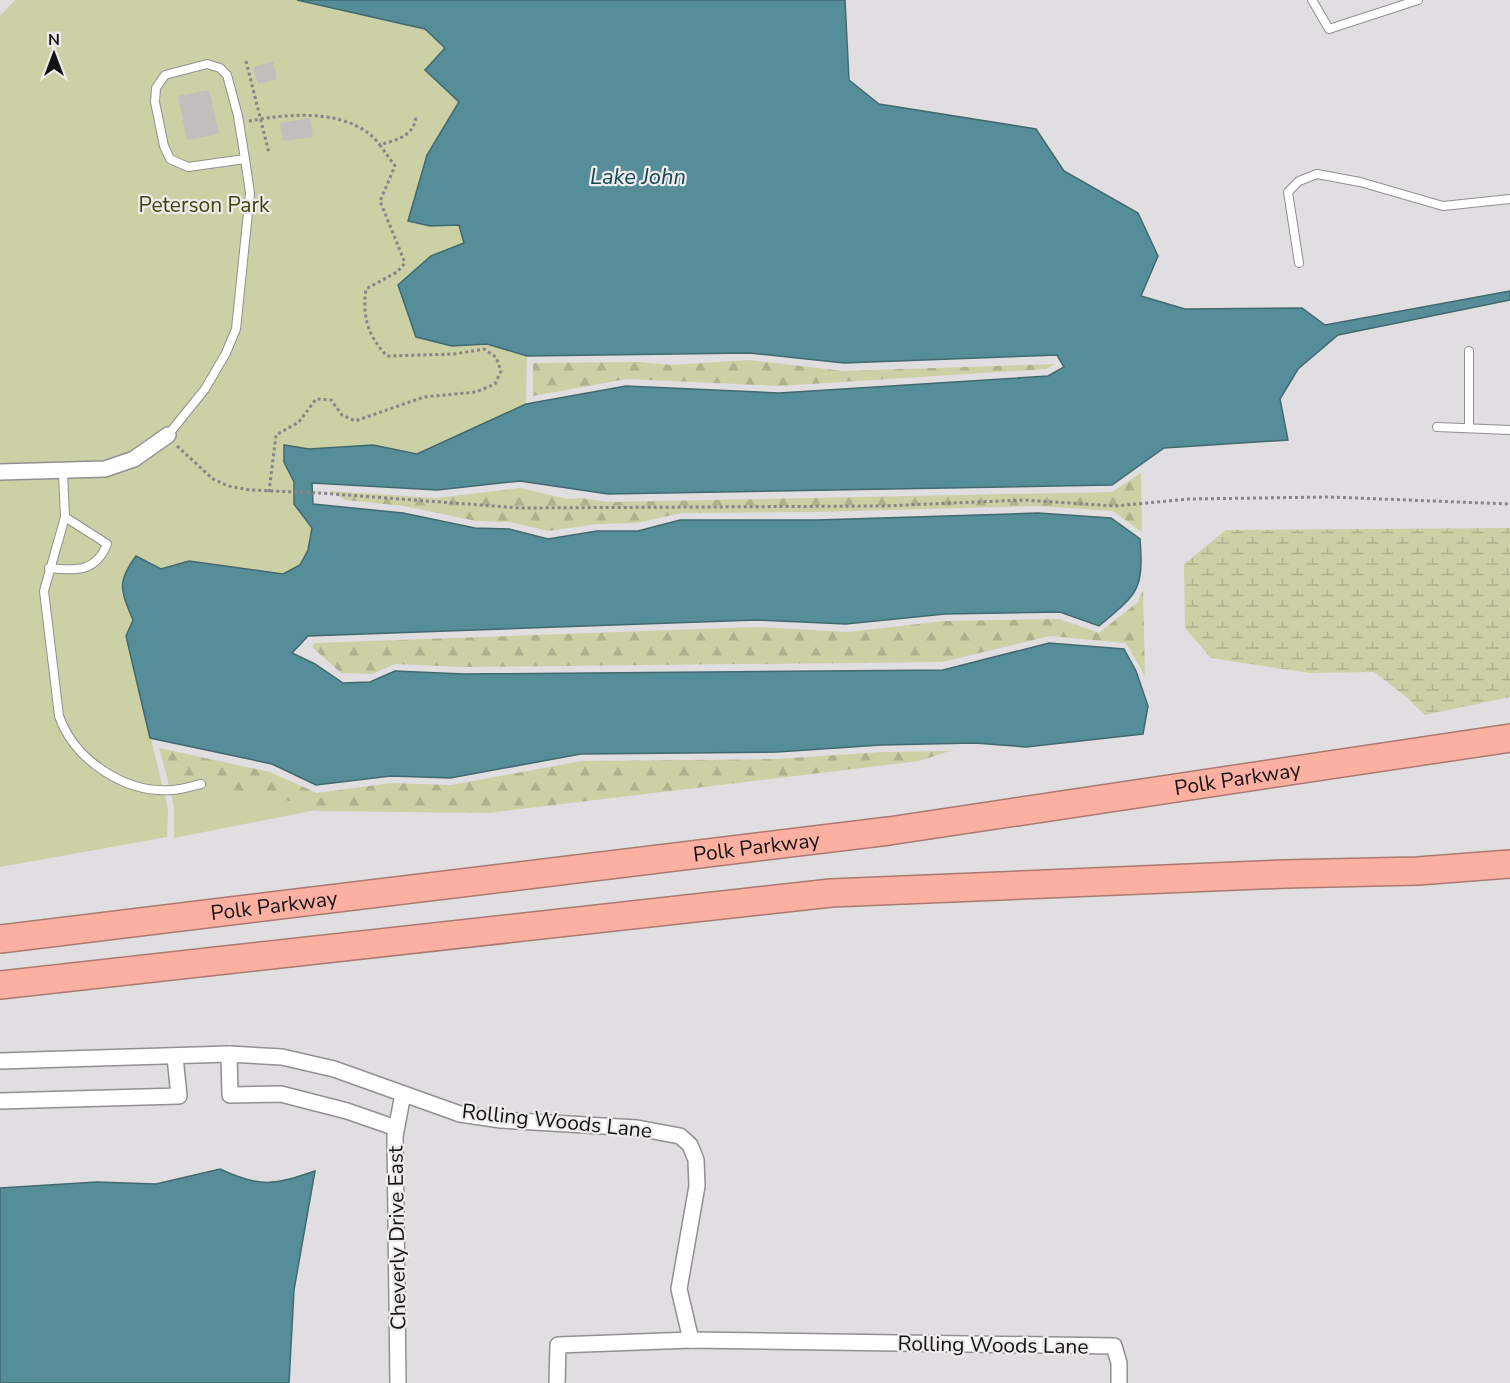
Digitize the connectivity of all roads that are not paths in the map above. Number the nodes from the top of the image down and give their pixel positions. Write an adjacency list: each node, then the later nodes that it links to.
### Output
1 (1312, 0): 2 (lane)
2 (1418, 0)
3 (245, 159): 3 (lane); 10 (lane)
4 (1510, 199): 5 (lane)
5 (1299, 263)
6 (1469, 351): 8 (lane)
7 (1437, 427): 8 (lane)
8 (1469, 427): 9 (lane)
9 (1510, 430)
10 (168, 435): 12 (street)
11 (0, 472): 12 (street)
12 (63, 472): 13 (lane)
13 (65, 518): 14 (lane); 14 (lane)
14 (48, 568): 16 (lane)
15 (1510, 738): 18 (highway, Polk Parkway)
16 (201, 784)
17 (1510, 864): 19 (highway)
18 (0, 939)
19 (0, 985)
20 (229, 1054): 21 (street, Rolling Woods Lane); 23 (street, Rolling Woods Lane); 25 (street)
21 (175, 1057): 22 (street, Rolling Woods Lane); 24 (street)
22 (0, 1061)
23 (403, 1094): 25 (street, Cheverly Drive East); 26 (street, Rolling Woods Lane)
24 (0, 1101)
25 (396, 1128): 27 (street, Cheverly Drive East)
26 (691, 1340): 28 (street, Rolling Woods Lane); 29 (street, Rolling Woods Lane)
27 (398, 1383)
28 (557, 1383)
29 (1119, 1383)

